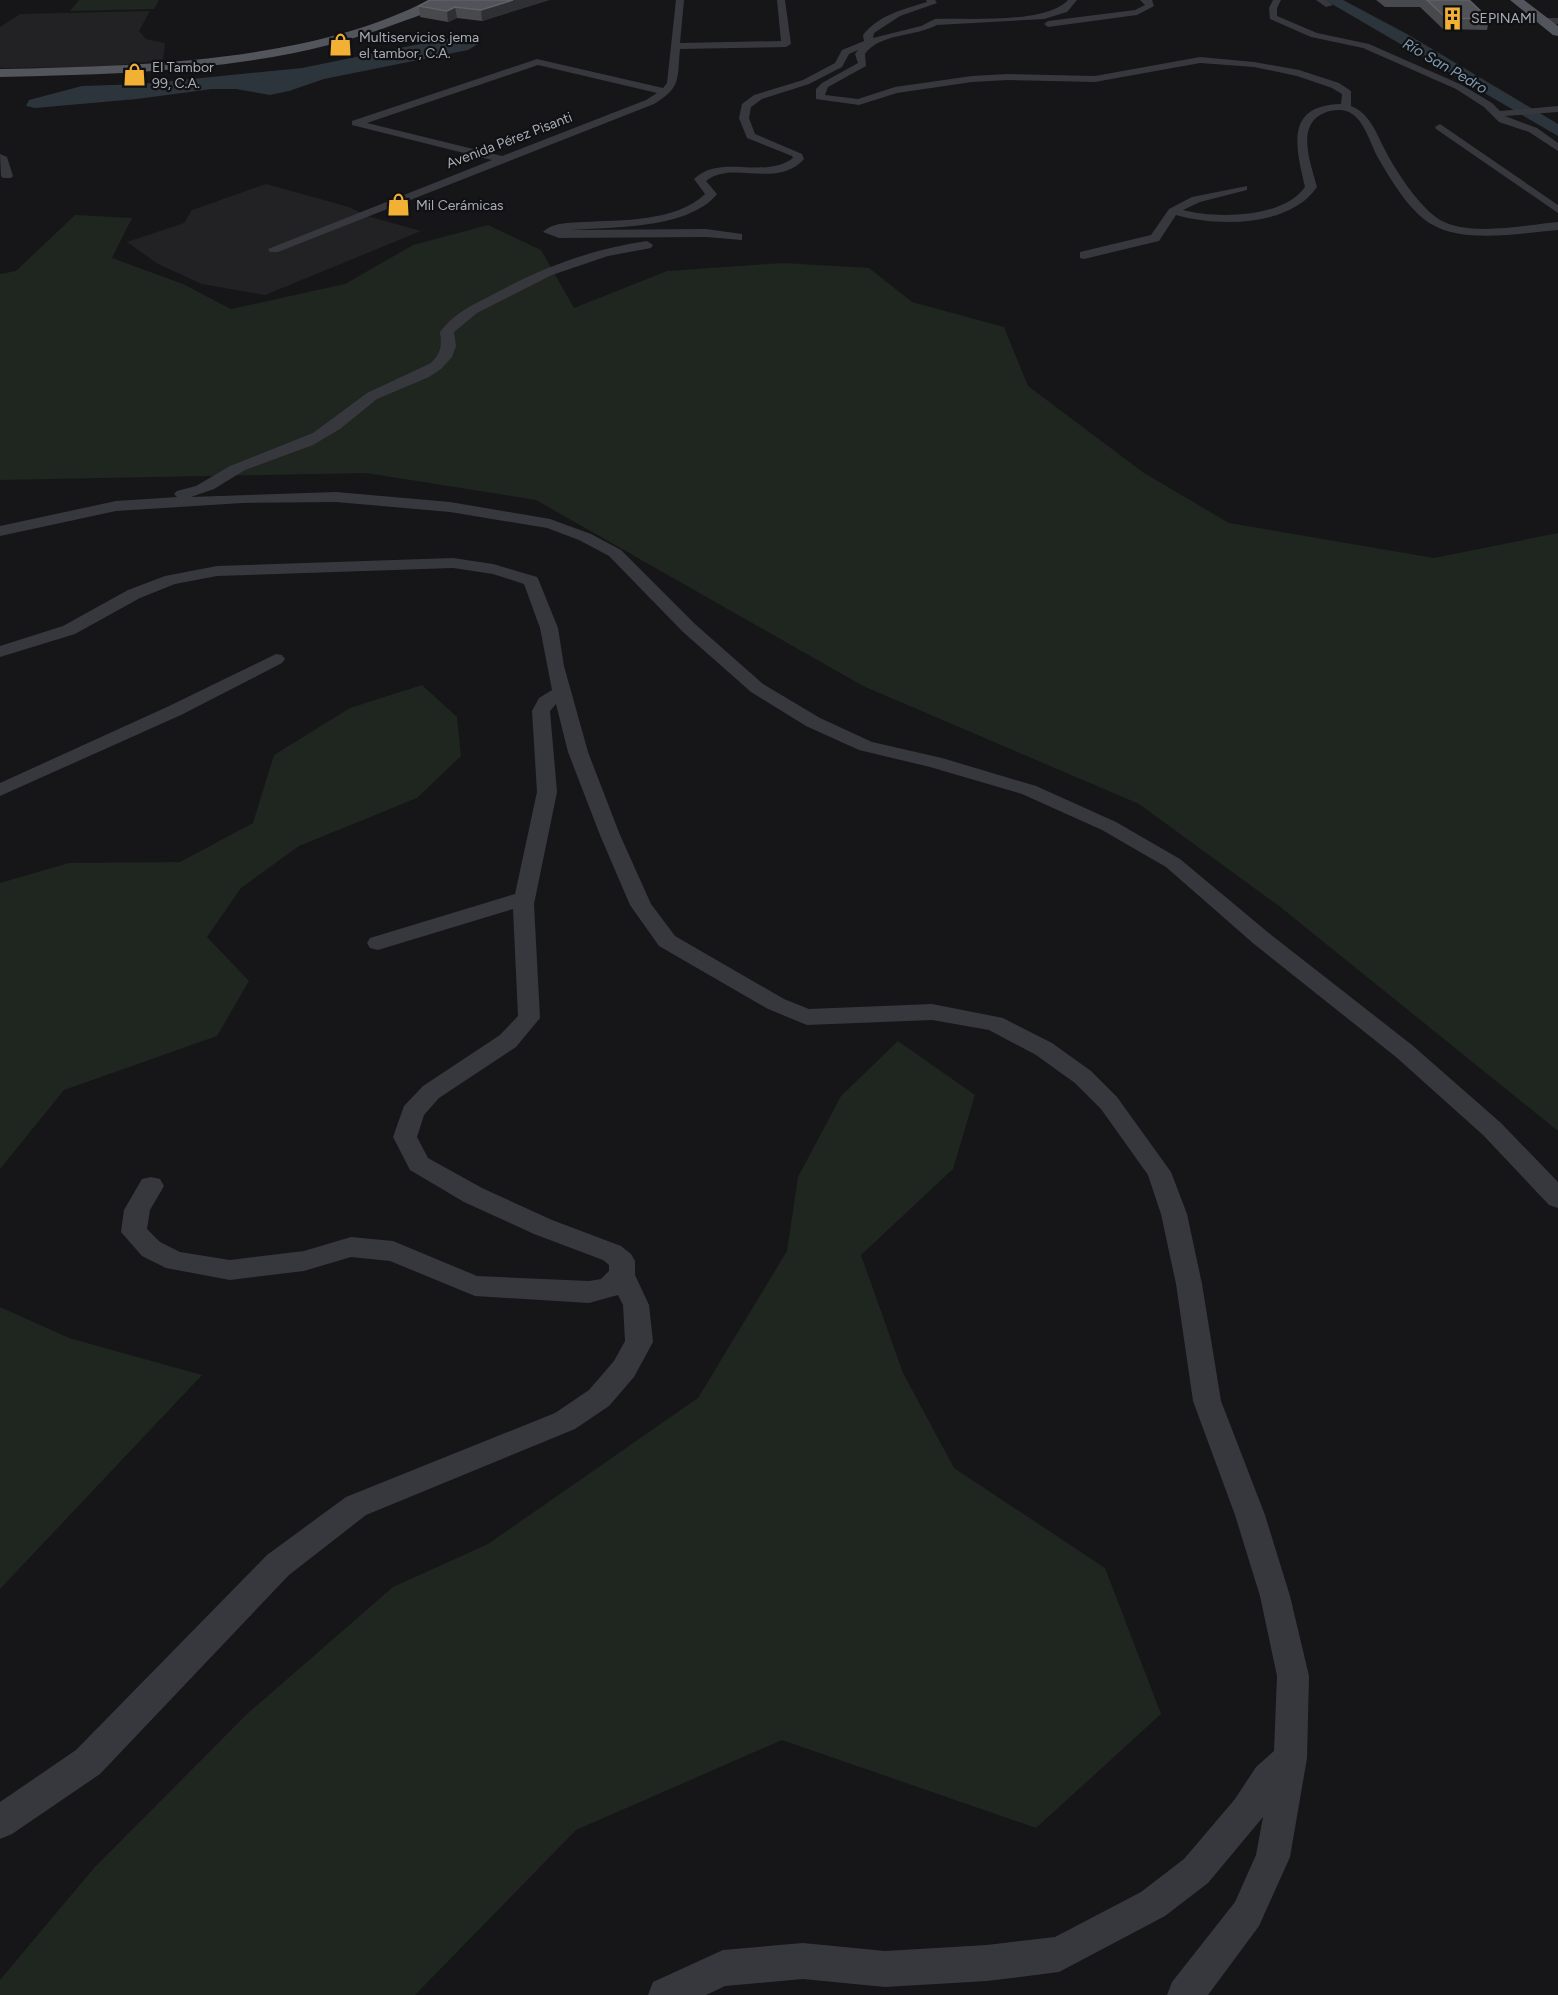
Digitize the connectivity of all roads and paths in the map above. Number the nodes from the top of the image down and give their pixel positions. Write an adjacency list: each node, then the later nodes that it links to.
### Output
1 (428, 0): 13 (main road)
2 (439, 0): 13 (main road)
3 (680, 0): 16 (street)
4 (781, 0): 16 (street)
5 (930, 0): 15 (street)
6 (1073, 0): 10 (street)
7 (1144, 0): 10 (street)
8 (1277, 0): 21 (street)
9 (1516, 0): 11 (main road)
10 (1018, 19): 15 (street)
11 (1543, 21): 12 (street); 14 (main road)
12 (1558, 21)
13 (384, 23): 17 (main road)
14 (1558, 32)
15 (869, 43): 19 (street); 31 (street)
16 (677, 45): 18 (street)
17 (0, 72)
18 (665, 92): 25 (street, Avenida Pérez Pisanti); 25 (street)
19 (1346, 108): 29 (street); 30 (street)
20 (1558, 109): 21 (street)
21 (1498, 114): 23 (street)
22 (1440, 127): 28 (street)
23 (1558, 148)
24 (0, 156): 26 (street)
25 (500, 159): 33 (street, Avenida Pérez Pisanti)
26 (7, 176)
27 (1243, 188): 29 (street)
28 (1558, 210)
29 (1173, 211): 34 (street)
30 (1558, 226)
31 (720, 234): 32 (street); 35 (street)
32 (738, 237)
33 (274, 249)
34 (1084, 255)
35 (165, 501): 36 (street); 44 (street)
36 (0, 531)
37 (0, 652): 39 (street)
38 (276, 659): 40 (street)
39 (562, 691): 41 (street); 46 (street)
40 (0, 790)
41 (524, 898): 42 (street); 45 (street)
42 (378, 943)
43 (151, 1186): 45 (street)
44 (1558, 1198)
45 (622, 1275): 47 (street)
46 (1290, 1758): 48 (street); 49 (street)
47 (0, 1822)
48 (666, 1995)
49 (1185, 1995)

